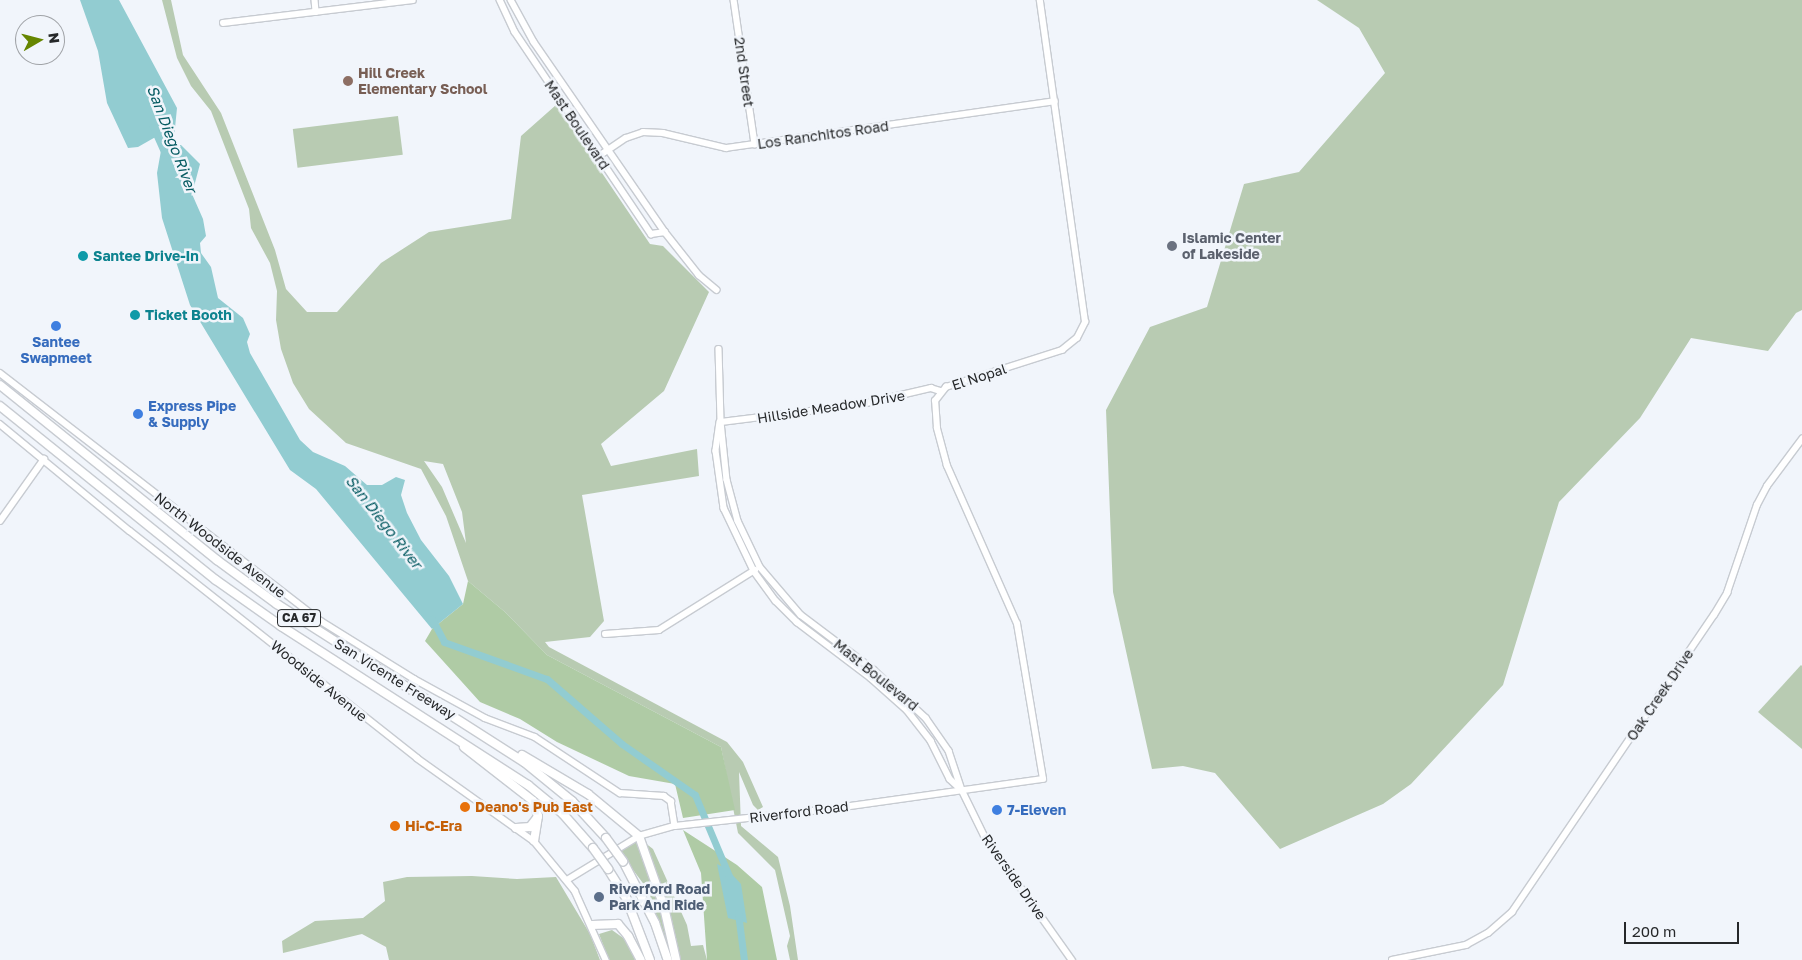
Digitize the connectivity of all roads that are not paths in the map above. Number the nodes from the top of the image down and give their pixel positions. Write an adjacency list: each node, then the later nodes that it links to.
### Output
1 (315, 0): 7 (street)
2 (412, 0): 7 (street)
3 (500, 0): 12 (street, Mast Boulevard)
4 (511, 0): 11 (street, Mast Boulevard)
5 (734, 0): 10 (street, 2nd Street)
6 (1040, 0): 9 (street, El Nopal)
7 (316, 12): 8 (street)
8 (223, 23)
9 (1055, 101): 10 (street, Los Ranchitos Road); 18 (street, El Nopal)
10 (755, 144): 11 (street, Los Ranchitos Road)
11 (608, 150): 12 (street, Los Ranchitos Road); 13 (street, Mast Boulevard)
12 (599, 156): 13 (street, Mast Boulevard)
13 (665, 232): 14 (street, Mast Boulevard)
14 (717, 290)
15 (719, 349): 20 (street)
16 (0, 373): 35 (street, North Woodside Avenue)
17 (0, 385): 31 (highway, San Vicente Freeway / CA 67)
18 (940, 391): 20 (street, Hillside Meadow Drive); 32 (street, El Nopal)
19 (0, 406): 30 (highway, San Vicente Freeway / CA 67)
20 (720, 422): 25 (street, Mast Boulevard); 26 (street, Mast Boulevard)
21 (0, 424): 23 (street, Woodside Avenue)
22 (1802, 439): 41 (street, Oak Creek Drive)
23 (44, 459): 24 (street); 36 (street, Woodside Avenue)
24 (0, 521)
25 (760, 567): 26 (street); 28 (street, Mast Boulevard)
26 (754, 571): 27 (street); 29 (street, Mast Boulevard)
27 (605, 634)
28 (884, 679): 29 (street); 33 (street, Mast Boulevard)
29 (879, 685): 33 (street, Mast Boulevard)
30 (437, 726): 34 (highway); 44 (highway, San Vicente Freeway / CA 67, bridge)
31 (486, 736): 37 (highway); 45 (highway, San Vicente Freeway / CA 67, bridge)
32 (1043, 779): 33 (street, Riverford Road)
33 (962, 790): 35 (street, Riverford Road); 47 (street, Riverside Drive)
34 (538, 816): 36 (highway); 38 (highway)
35 (674, 826): 37 (street, Riverford Road)
36 (516, 828): 38 (street, Woodside Avenue)
37 (639, 836): 39 (street, Riverford Road); 46 (highway)
38 (534, 841): 39 (street, Woodside Avenue)
39 (568, 880): 40 (street, Woodside Avenue)
40 (592, 924): 42 (street, Woodside Avenue); 43 (highway)
41 (1399, 959): 48 (street, Oak Creek Drive)
42 (606, 960)
43 (641, 960)
44 (650, 960)
45 (668, 960)
46 (676, 960)
47 (1072, 960)
48 (1392, 960)

